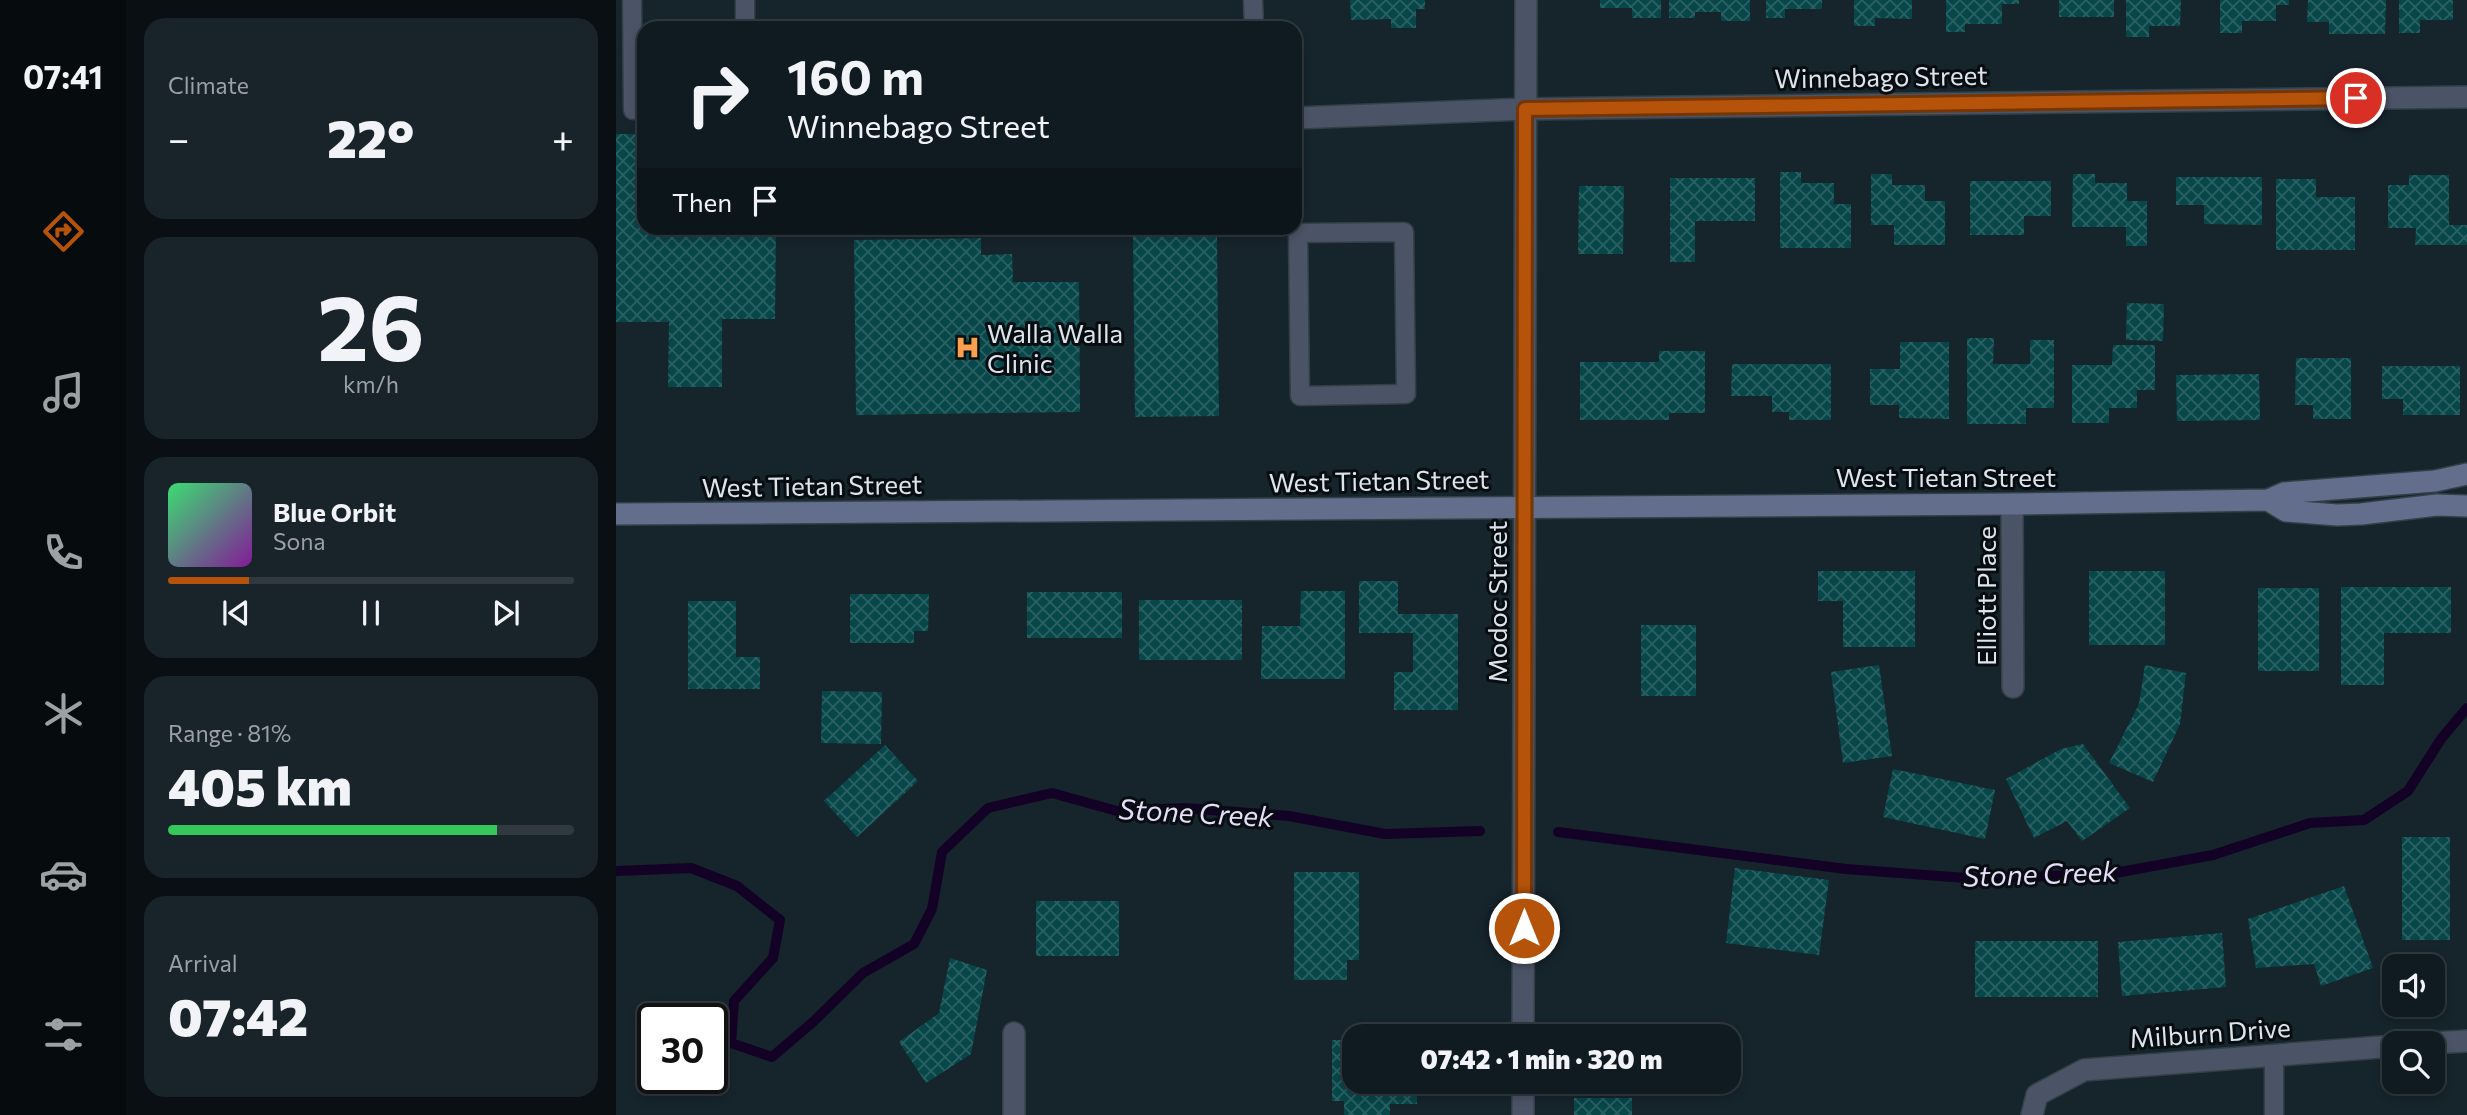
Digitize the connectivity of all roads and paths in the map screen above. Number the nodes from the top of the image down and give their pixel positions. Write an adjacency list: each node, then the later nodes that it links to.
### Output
1 (632, 0): 9 (lane)
2 (745, 0): 5 (lane)
3 (1253, 0): 6 (lane)
4 (1526, 0): 8 (street, Modoc Street)
5 (745, 21)
6 (1254, 21)
7 (2467, 97): 8 (street, Winnebago Street)
8 (1525, 109): 10 (street, Winnebago Street); 16 (street, Modoc Street)
9 (631, 110)
10 (1302, 118)
11 (1302, 230): 12 (lane)
12 (1291, 235)
13 (2467, 474): 14 (main road, West Tietan Street)
14 (2268, 500): 15 (main road, West Tietan Street); 17 (main road, West Tietan Street)
15 (2012, 504): 16 (main road, West Tietan Street); 19 (street, Elliott Place)
16 (1525, 506): 18 (main road, West Tietan Street); 20 (street, Modoc Street)
17 (2467, 506)
18 (616, 514)
19 (2013, 687)
20 (1523, 1024)
21 (1014, 1033): 28 (street)
22 (2467, 1041): 23 (street)
23 (2445, 1042)
24 (2382, 1047): 25 (street, Milburn Drive)
25 (2274, 1055): 27 (street, Milburn Drive); 30 (lane)
26 (1523, 1094): 29 (street)
27 (2034, 1105)
28 (1014, 1115)
29 (1523, 1115)
30 (2274, 1115)

